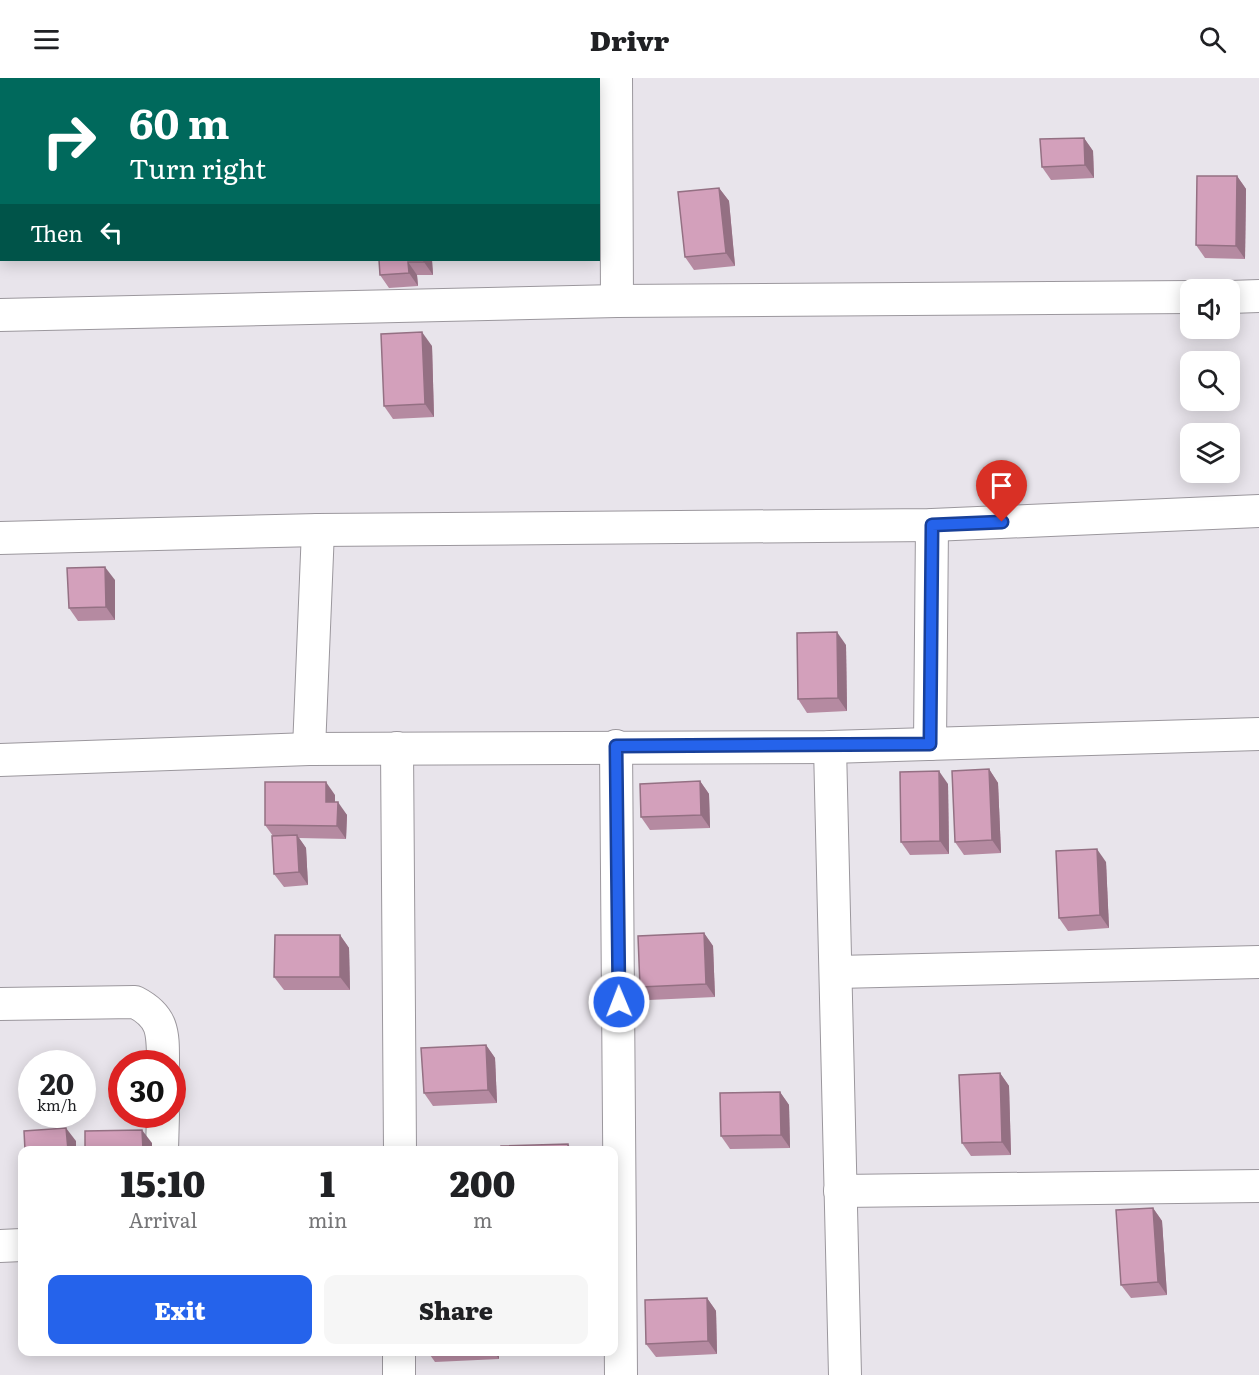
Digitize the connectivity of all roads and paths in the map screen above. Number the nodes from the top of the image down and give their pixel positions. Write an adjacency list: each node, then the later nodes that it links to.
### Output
1 (616, 78): 5 (street)
2 (1259, 296): 4 (street)
3 (1180, 297): 5 (street)
4 (1240, 297)
5 (617, 301): 6 (street)
6 (0, 315)
7 (1259, 511): 8 (street)
8 (932, 525): 9 (street); 12 (street)
9 (318, 530): 10 (street); 16 (street)
10 (0, 538)
11 (1259, 734): 12 (street)
12 (930, 744): 14 (street)
13 (616, 746): 14 (street); 15 (street); 31 (street)
14 (830, 747): 19 (street)
15 (397, 748): 16 (street); 24 (street)
16 (309, 749): 17 (street)
17 (0, 760)
18 (1259, 962): 19 (street)
19 (837, 972): 26 (street)
20 (0, 1004): 21 (street)
21 (163, 1050)
22 (163, 1128): 23 (street)
23 (162, 1146)
24 (400, 1146)
25 (1259, 1186): 26 (street)
26 (840, 1191): 32 (street)
27 (18, 1245): 28 (street)
28 (0, 1246)
29 (399, 1356): 30 (street)
30 (399, 1375)
31 (621, 1375)
32 (845, 1375)

